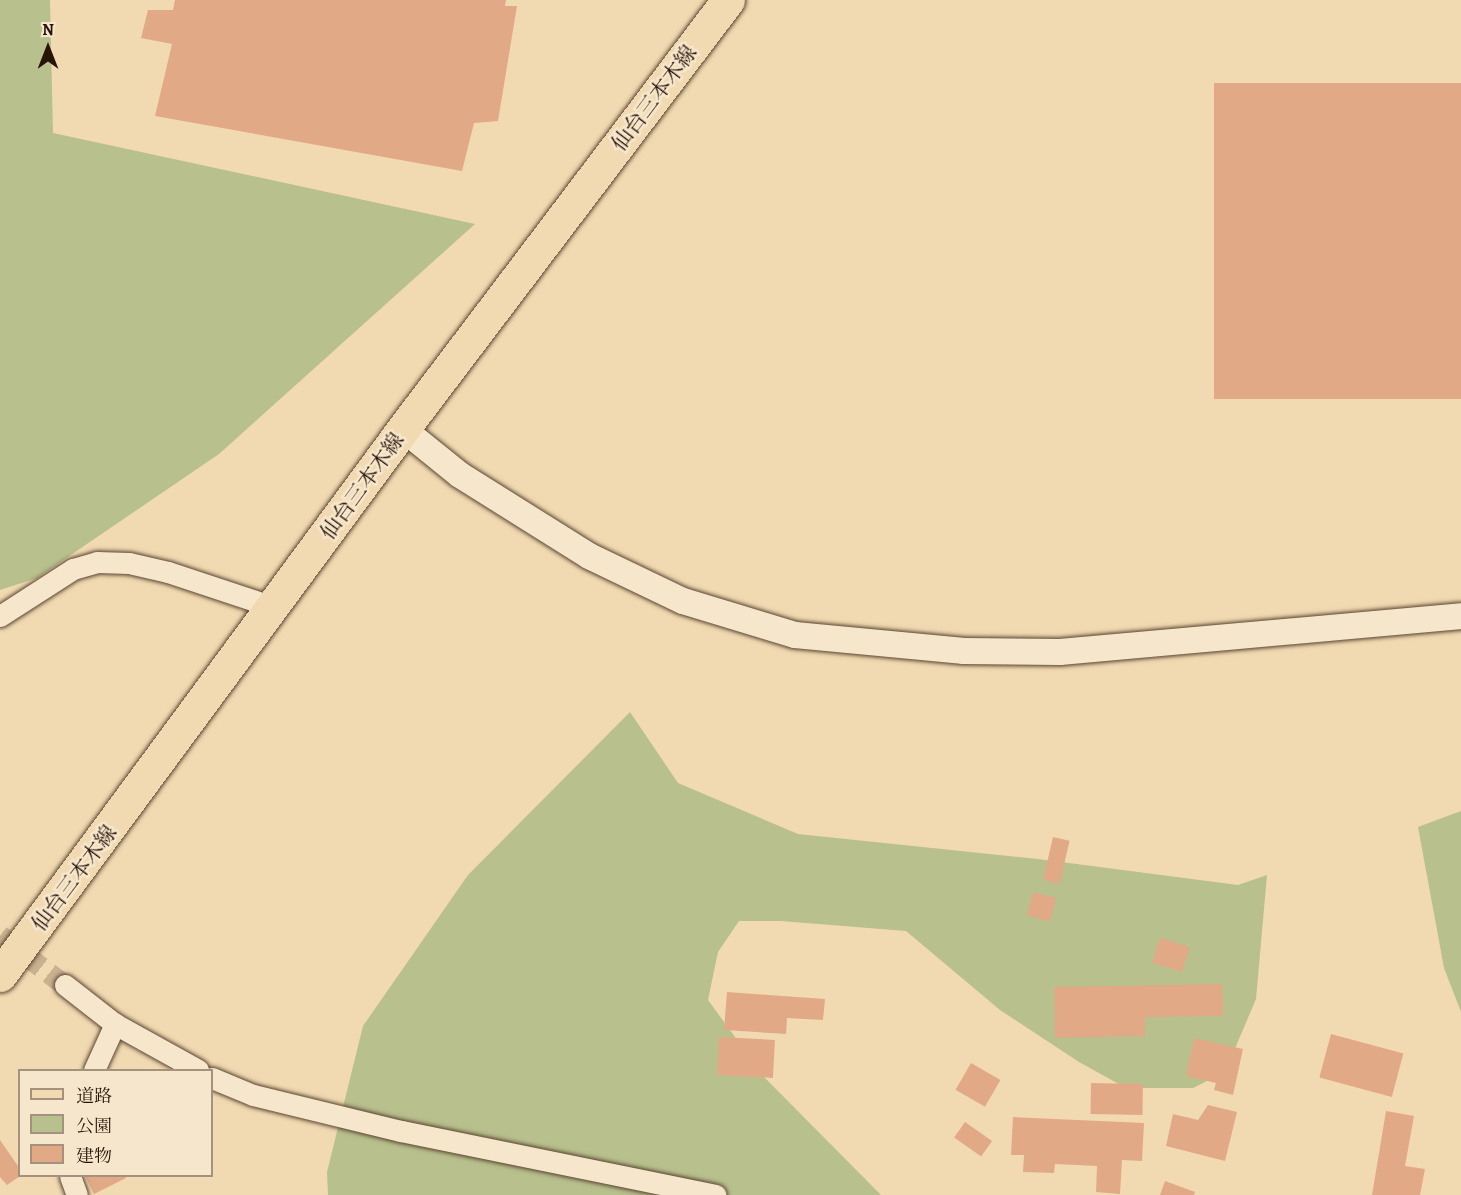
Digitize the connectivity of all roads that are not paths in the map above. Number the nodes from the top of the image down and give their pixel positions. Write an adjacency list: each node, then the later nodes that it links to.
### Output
1 (728, 0): 2 (main road, 仙台三本木線)
2 (403, 429): 3 (main road, 仙台三本木線); 4 (street)
3 (274, 607): 5 (street); 6 (main road, 仙台三本木線)
4 (1461, 615)
5 (0, 616)
6 (0, 975)
7 (65, 985): 8 (street)
8 (115, 1024): 9 (street); 10 (street)
9 (95, 1069)
10 (194, 1069)
11 (213, 1078): 14 (street)
12 (70, 1177): 13 (street)
13 (77, 1195)
14 (716, 1195)

